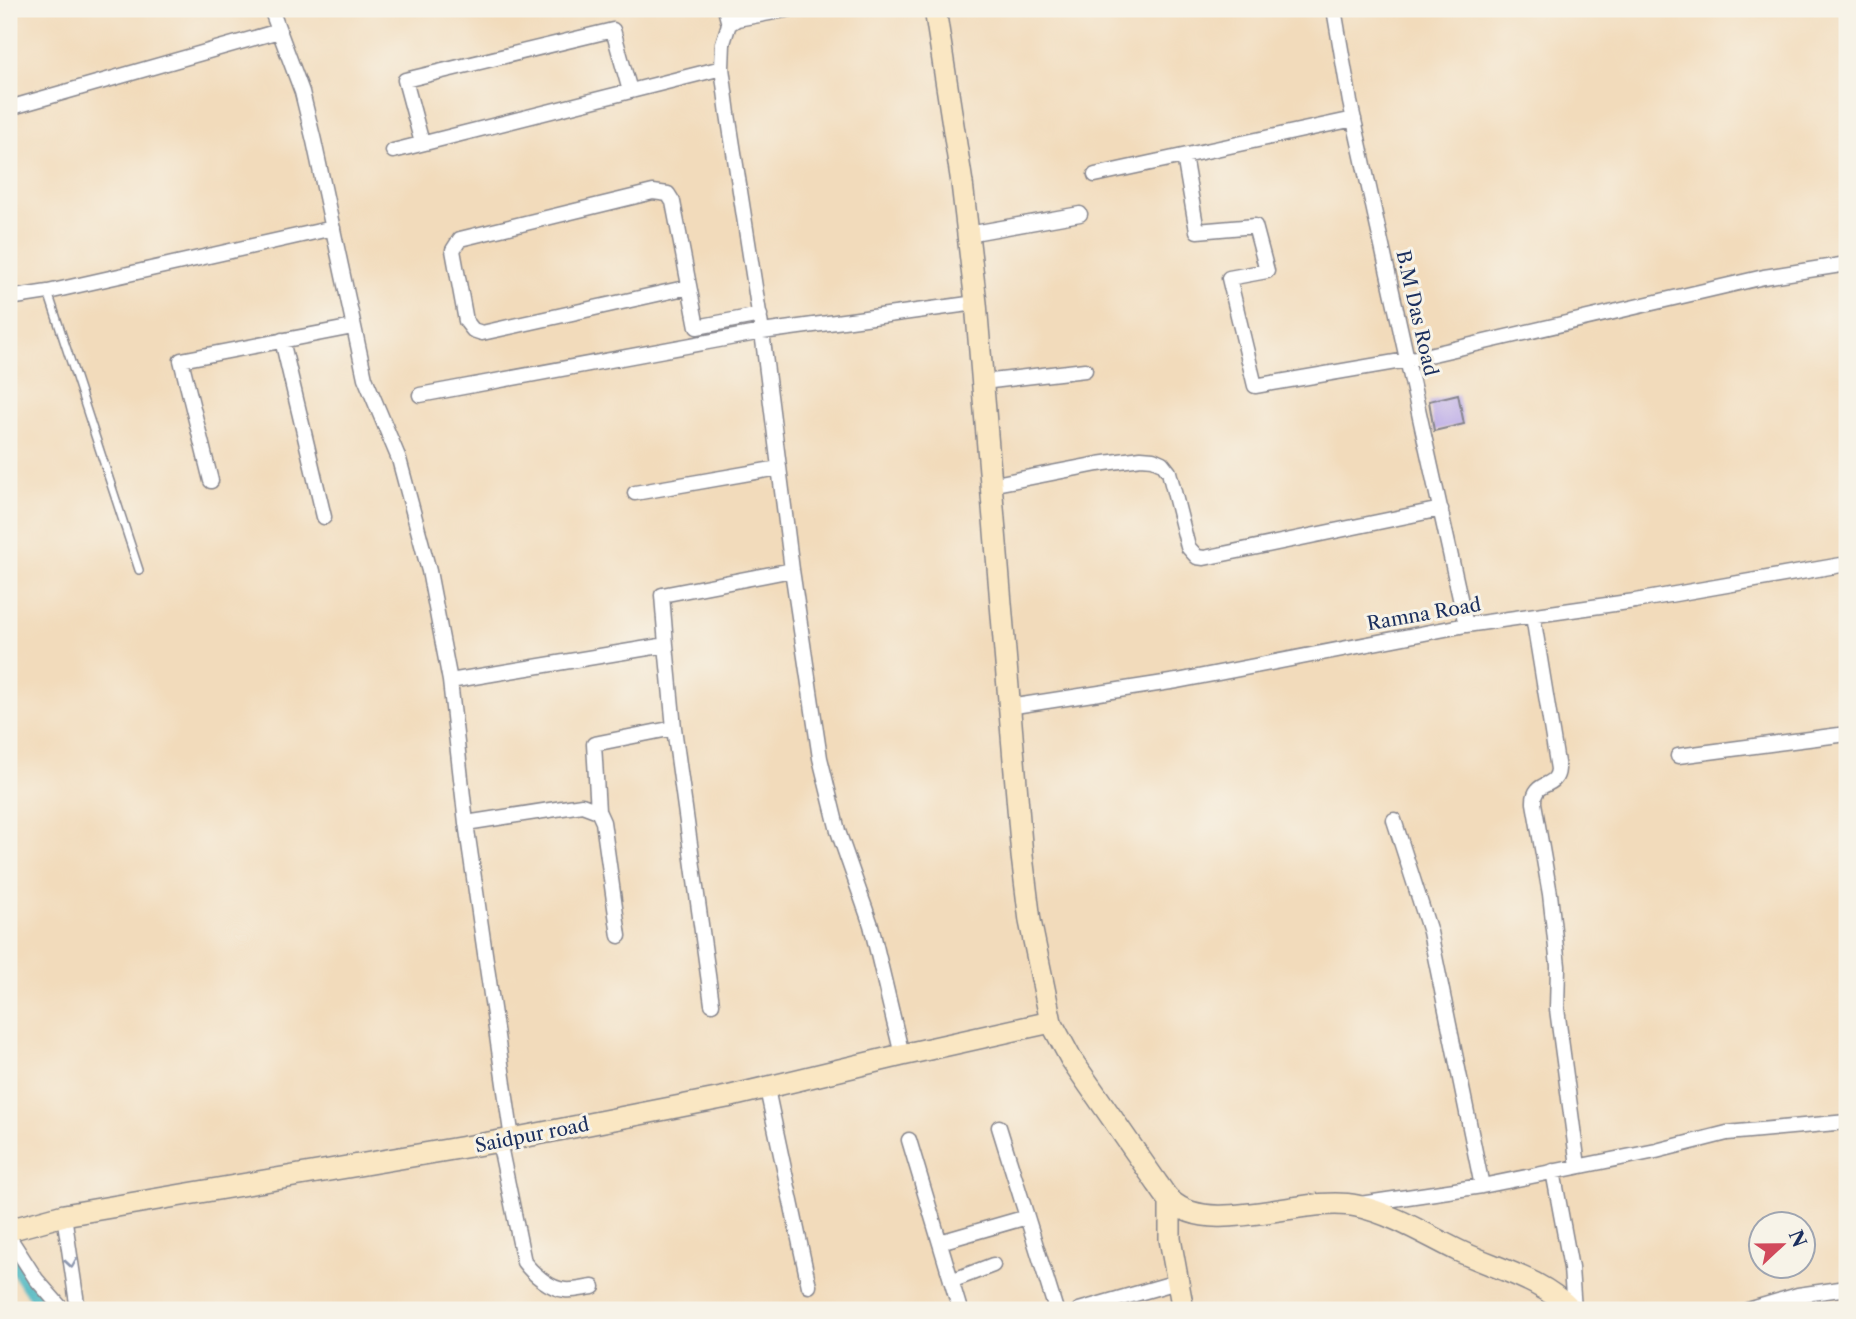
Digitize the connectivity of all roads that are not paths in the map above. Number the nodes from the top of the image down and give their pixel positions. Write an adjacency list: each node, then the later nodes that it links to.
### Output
1 (271, 9): 7 (street)
2 (725, 9): 6 (street)
3 (791, 9): 6 (street)
4 (936, 9): 18 (main road)
5 (1334, 9): 11 (street, B.M Das Road)
6 (729, 24): 8 (street)
7 (279, 31): 10 (street); 17 (street)
8 (722, 68): 9 (street); 24 (street)
9 (630, 90): 12 (street); 12 (street)
10 (9, 108)
11 (1354, 119): 14 (street); 28 (street, B.M Das Road)
12 (422, 143): 13 (street)
13 (393, 151)
14 (1184, 156): 15 (street); 28 (street)
15 (1095, 175)
16 (1080, 214): 18 (street)
17 (333, 228): 21 (street); 25 (street)
18 (968, 234): 23 (main road)
19 (1847, 264): 28 (street)
20 (689, 287): 20 (street); 24 (street)
21 (48, 292): 22 (street); 39 (lane)
22 (9, 298)
23 (976, 303): 26 (street); 30 (main road)
24 (760, 316): 26 (street)
25 (353, 327): 27 (street); 44 (street)
26 (762, 332): 31 (street); 32 (street)
27 (282, 340): 33 (street); 37 (street)
28 (1407, 359): 36 (street, B.M Das Road)
29 (1085, 370): 30 (street)
30 (983, 382): 34 (main road)
31 (420, 395)
32 (779, 468): 35 (street); 40 (street)
33 (211, 481)
34 (990, 485): 36 (street); 45 (main road)
35 (635, 493)
36 (1441, 509): 42 (street, B.M Das Road)
37 (324, 517)
38 (1847, 564): 41 (street, Ramna Road)
39 (139, 570)
40 (792, 570): 43 (street); 55 (street)
41 (1532, 616): 42 (street, Ramna Road); 61 (street)
42 (1466, 625): 45 (street, Ramna Road)
43 (666, 645): 44 (street); 46 (street)
44 (450, 681): 51 (street)
45 (1008, 708): 54 (main road)
46 (674, 728): 49 (street); 53 (street)
47 (1847, 734): 48 (street)
48 (1678, 756)
49 (598, 811): 51 (street); 52 (street)
50 (1394, 820): 63 (street)
51 (466, 823): 59 (street)
52 (620, 936)
53 (712, 1004)
54 (1051, 1022): 55 (main road, Saidpur road); 64 (main road)
55 (902, 1055): 56 (main road, Saidpur road)
56 (767, 1089): 59 (main road, Saidpur road); 74 (street)
57 (1847, 1122): 61 (street)
58 (999, 1127): 67 (street)
59 (505, 1140): 66 (main road, Saidpur road); 75 (street)
60 (909, 1140): 70 (street)
61 (1578, 1166): 62 (street)
62 (1553, 1171): 63 (street); 83 (street)
63 (1482, 1186): 65 (street)
64 (1170, 1200): 65 (main road); 73 (main road)
65 (1355, 1205): 83 (main road)
66 (64, 1215): 68 (main road, Saidpur road); 78 (street, one-way to 78)
67 (1027, 1217): 70 (street); 80 (street)
68 (9, 1230)
69 (9, 1237): 77 (street)
70 (940, 1242): 72 (street)
71 (993, 1265): 72 (street)
72 (951, 1281): 79 (street)
73 (1177, 1282): 81 (street); 82 (main road)
74 (809, 1286)
75 (593, 1287)
76 (1847, 1287): 84 (street)
77 (63, 1310)
78 (78, 1310)
79 (960, 1310)
80 (1056, 1310)
81 (1079, 1310)
82 (1183, 1310)
83 (1572, 1310)
84 (1748, 1310)

